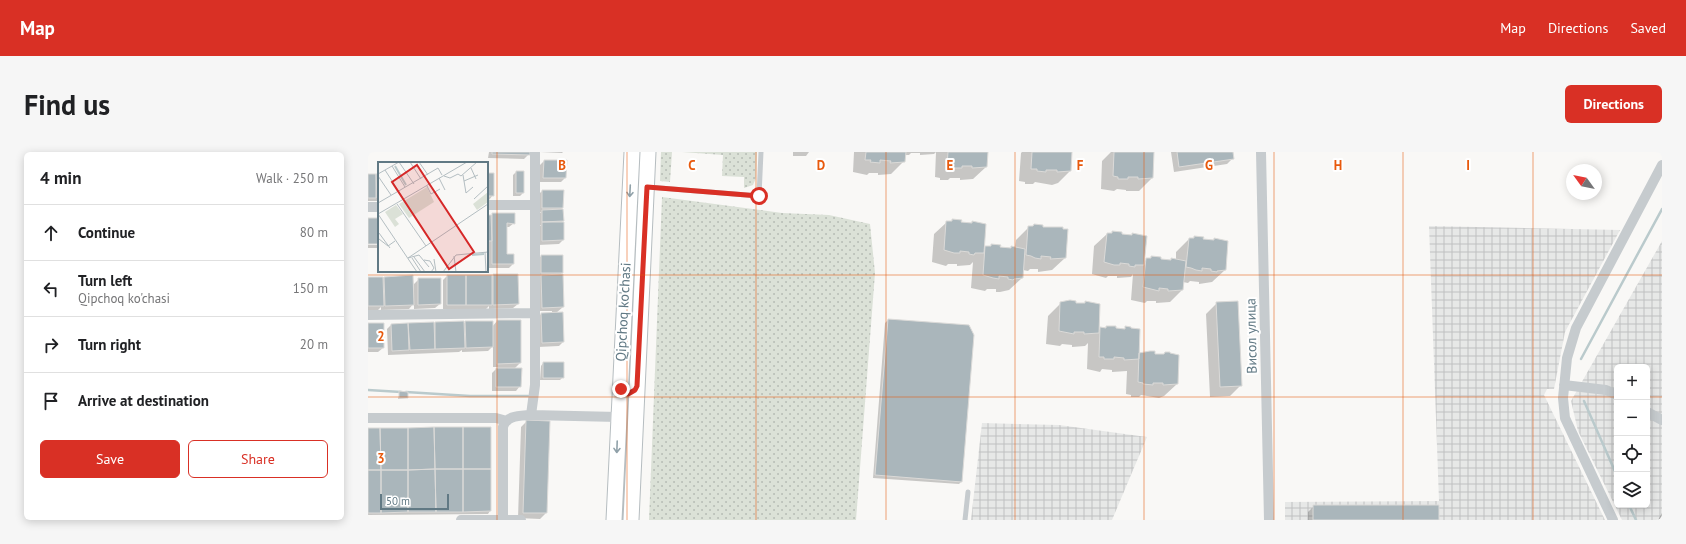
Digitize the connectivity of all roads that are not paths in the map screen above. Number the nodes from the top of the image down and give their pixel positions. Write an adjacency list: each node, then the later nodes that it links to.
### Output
1 (535, 152): 9 (street)
2 (632, 152): 14 (main road, Qipchoq ko'chasi, one-way to 14)
3 (648, 152): 7 (main road, Qipchoq ko'chasi)
4 (761, 152): 7 (lane)
5 (1261, 152): 29 (street, Висол улица)
6 (1662, 165): 12 (street)
7 (647, 187): 13 (main road, Qipchoq ko'chasi)
8 (488, 205): 9 (street)
9 (535, 205): 10 (street)
10 (535, 313): 11 (street); 17 (street)
11 (368, 315)
12 (1564, 385): 15 (street); 30 (street)
13 (637, 386): 14 (main road); 27 (main road, Qipchoq ko'chasi)
14 (619, 387): 18 (main road, Qipchoq ko'chasi)
15 (1614, 394)
16 (1650, 414): 20 (street)
17 (531, 415): 18 (street); 21 (street)
18 (618, 417): 26 (main road, Qipchoq ko'chasi, one-way to 26)
19 (368, 418): 21 (street)
20 (1662, 420)
21 (507, 421): 24 (street)
22 (968, 492): 28 (lane)
23 (461, 520): 24 (street)
24 (503, 520): 25 (street)
25 (520, 520)
26 (614, 520)
27 (631, 520)
28 (965, 520)
29 (1269, 520)
30 (1613, 520)

